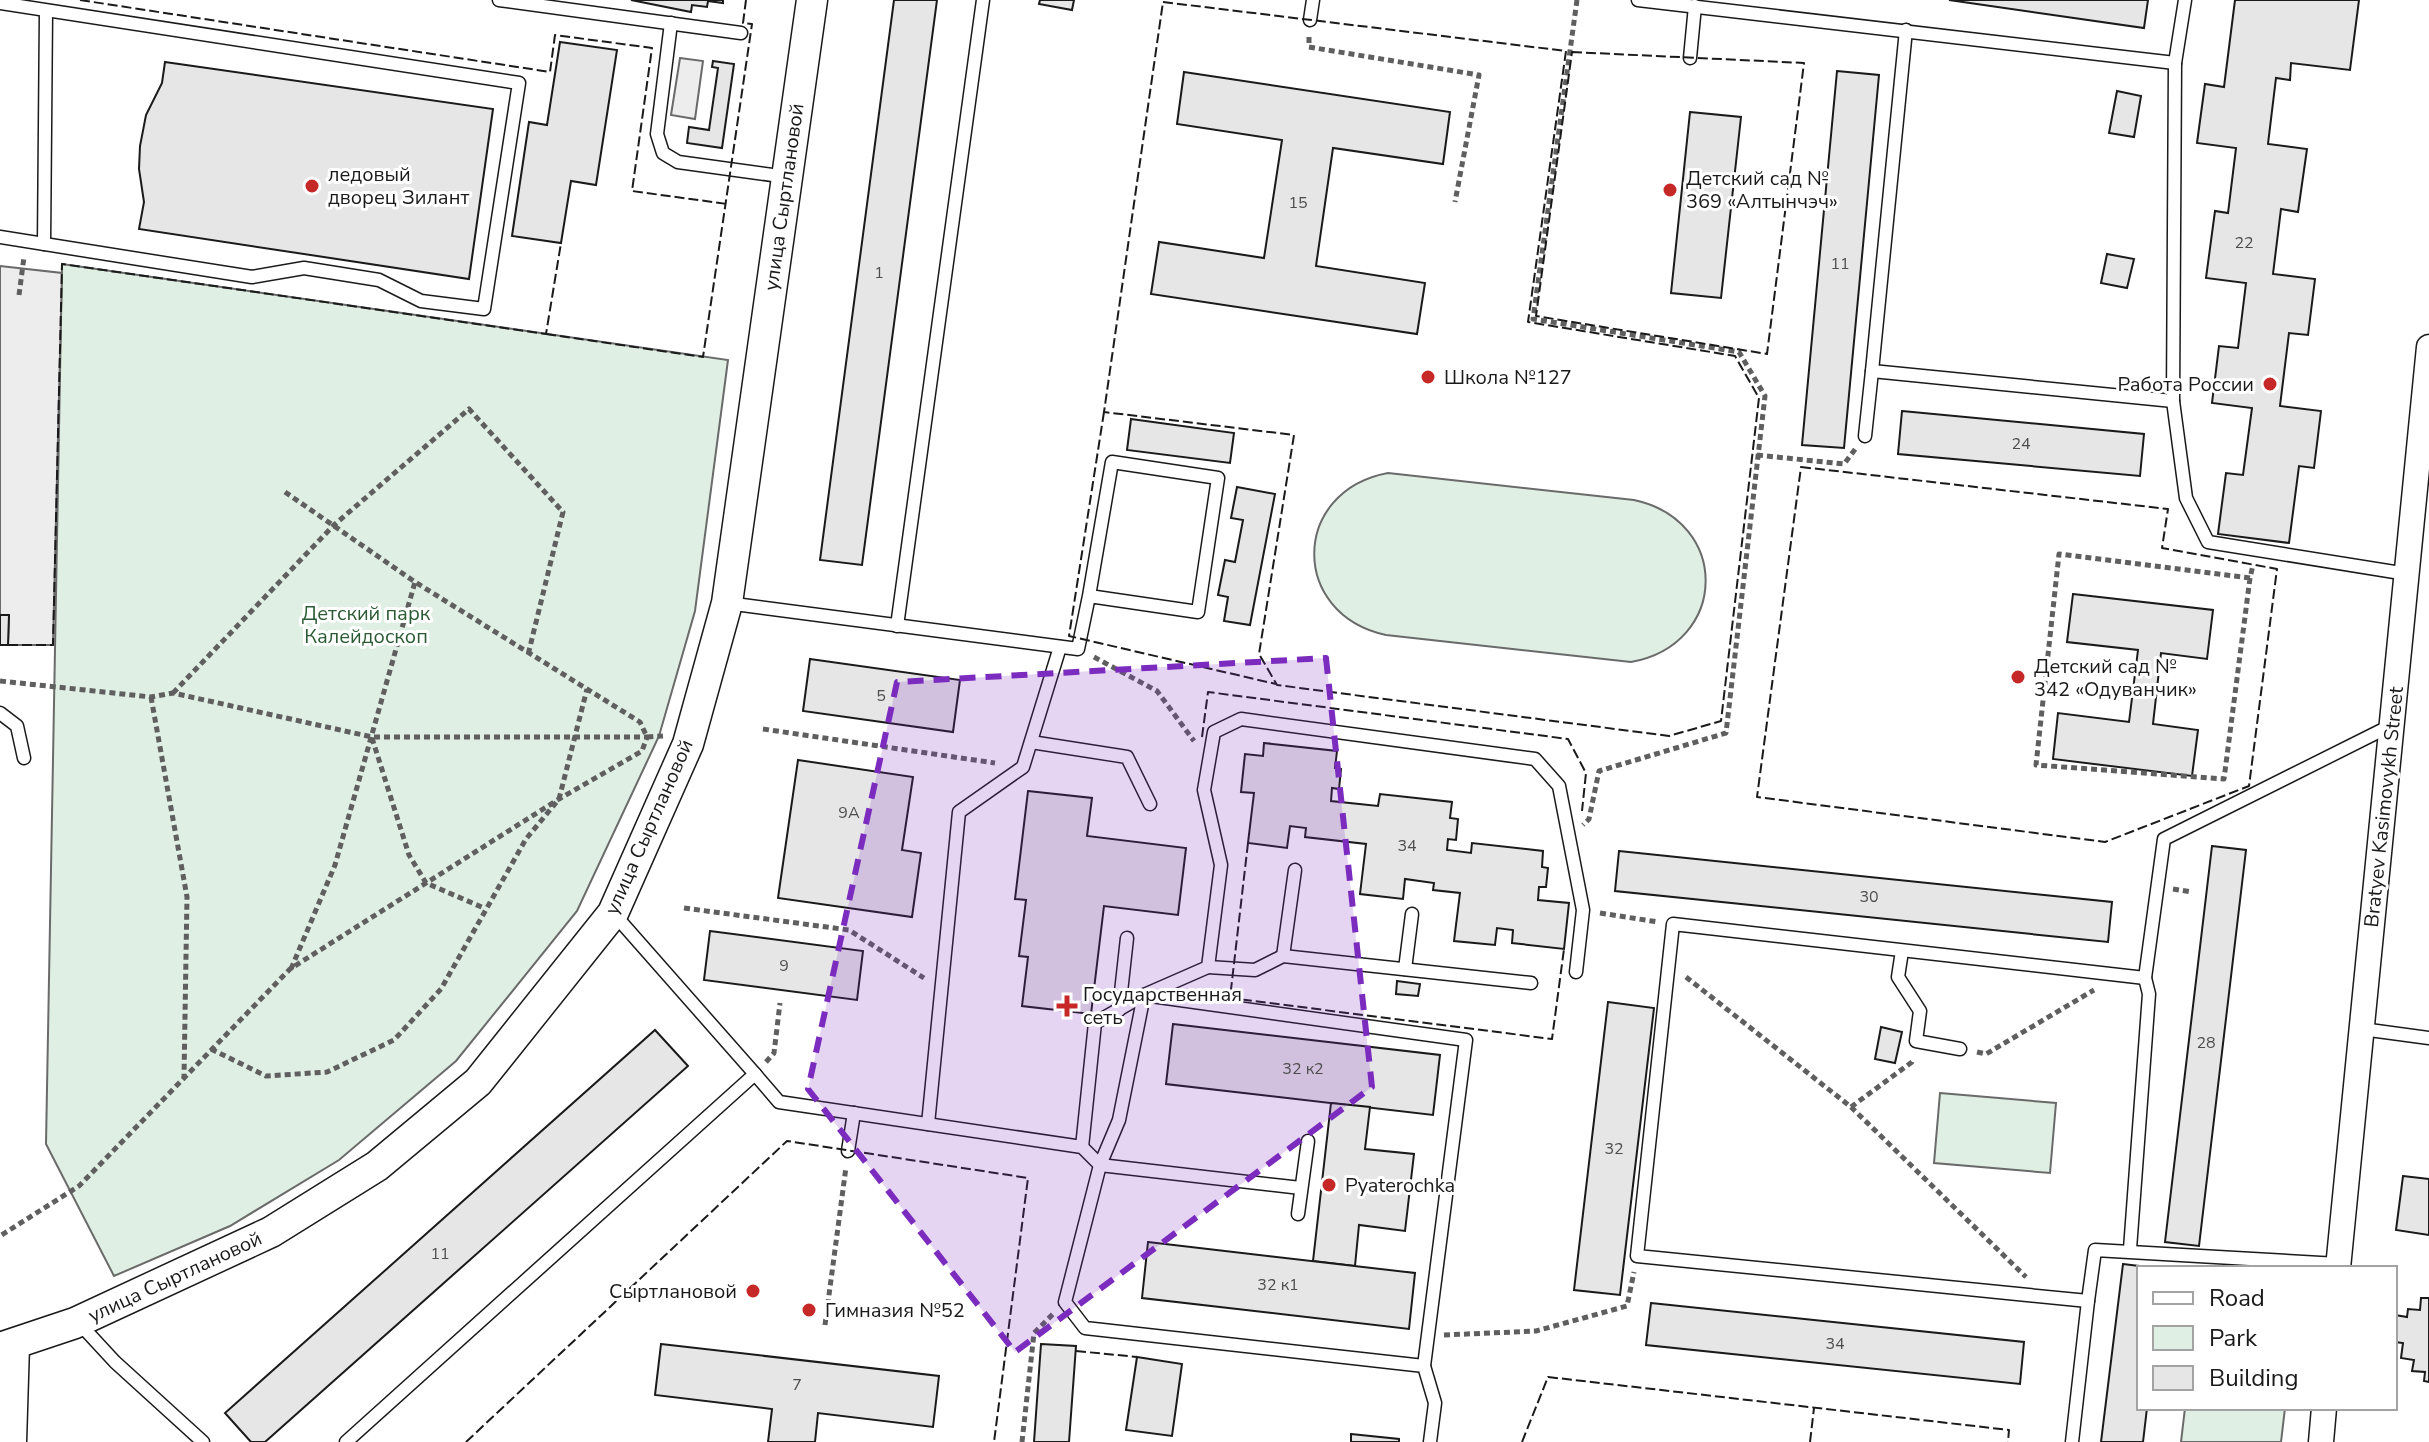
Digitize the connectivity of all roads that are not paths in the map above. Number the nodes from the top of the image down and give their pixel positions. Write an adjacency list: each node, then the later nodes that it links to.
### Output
1 (499, 0): 11 (lane)
2 (812, 0): 16 (street, улица Сыртлановой)
3 (983, 0): 28 (lane)
4 (1313, 0): 10 (lane)
5 (1638, 0): 8 (lane)
6 (2185, 0): 15 (lane)
7 (0, 3): 9 (lane)
8 (1695, 6): 12 (lane); 14 (lane)
9 (46, 11): 18 (lane); 18 (lane)
10 (1310, 20)
11 (671, 23): 13 (lane); 16 (lane)
12 (1906, 30): 15 (lane); 20 (lane)
13 (741, 33)
14 (1690, 58)
15 (2175, 63): 21 (lane)
16 (787, 177): 27 (street, улица Сыртлановой)
17 (0, 237): 18 (lane)
18 (44, 244)
19 (2429, 347): 22 (street, Bratyev Kasimovykh Street)
20 (1872, 371): 21 (lane); 23 (lane)
21 (2173, 401): 25 (lane)
22 (2425, 426): 24 (street, Bratyev Kasimovykh Street)
23 (1865, 436)
24 (2423, 462): 25 (street, Bratyev Kasimovykh Street)
25 (2407, 574): 31 (street, Bratyev Kasimovykh Street)
26 (1089, 596): 26 (lane); 29 (lane)
27 (727, 603): 28 (lane); 36 (street, улица Сыртлановой)
28 (897, 626): 29 (lane)
29 (1060, 647): 32 (lane)
30 (0, 713): 33 (lane)
31 (2392, 725): 44 (lane); 48 (street, Bratyev Kasimovykh Street)
32 (1031, 742): 34 (lane); 53 (lane)
33 (24, 758)
34 (1150, 804)
35 (1295, 870): 40 (lane)
36 (613, 913): 51 (lane); 63 (street, улица Сыртлановой)
37 (1412, 914): 42 (lane)
38 (1127, 938): 47 (lane)
39 (1902, 951): 44 (lane); 50 (lane); 62 (lane)
40 (1283, 956): 41 (lane); 42 (lane)
41 (1208, 967): 43 (lane); 46 (lane)
42 (1405, 969): 45 (lane)
43 (1576, 972)
44 (2145, 978): 60 (lane)
45 (1531, 983)
46 (1144, 995): 47 (lane); 57 (lane); 65 (lane)
47 (1119, 1010): 55 (lane)
48 (2362, 1029): 49 (lane); 61 (street, Bratyev Kasimovykh Street)
49 (2429, 1038)
50 (1960, 1049)
51 (755, 1074): 52 (lane); 69 (lane)
52 (854, 1113): 53 (lane); 56 (lane)
53 (928, 1124): 55 (lane)
54 (1308, 1141): 58 (lane)
55 (1082, 1147): 57 (lane)
56 (848, 1151)
57 (1100, 1165): 58 (lane); 65 (lane)
58 (1301, 1188): 59 (lane)
59 (1298, 1214)
60 (2130, 1249): 61 (lane); 62 (lane)
61 (2338, 1266)
62 (2088, 1301): 71 (lane)
63 (78, 1322): 64 (street, улица Сыртлановой); 68 (lane)
64 (5, 1345): 67 (street)
65 (1424, 1366): 70 (lane)
66 (2324, 1410): 72 (street)
67 (11, 1442)
68 (203, 1442)
69 (346, 1442)
70 (1430, 1442)
71 (2072, 1442)
72 (2321, 1442)

